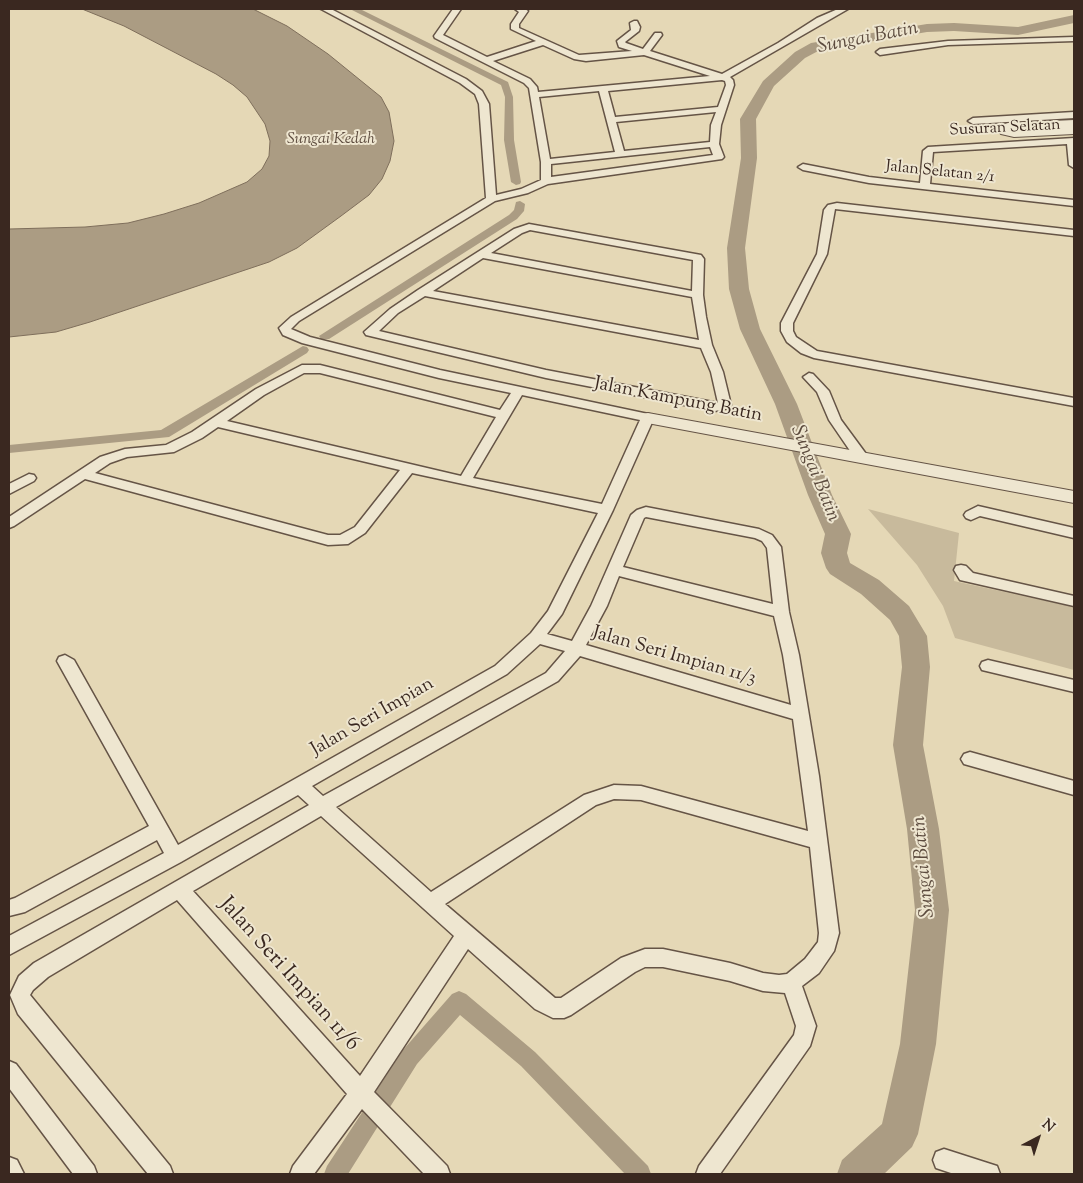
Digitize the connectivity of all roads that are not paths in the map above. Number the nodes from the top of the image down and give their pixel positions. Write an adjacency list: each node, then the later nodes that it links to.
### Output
1 (325, 9): 29 (street)
2 (457, 9): 11 (street)
3 (520, 9): 8 (street)
4 (844, 9): 12 (street)
5 (634, 23): 9 (street)
6 (658, 35): 9 (street)
7 (1074, 40): 10 (street)
8 (542, 42): 9 (street); 11 (street)
9 (644, 52): 12 (street)
10 (880, 52)
11 (488, 60): 14 (street)
12 (723, 77): 13 (street); 15 (street)
13 (603, 88): 14 (street); 17 (street)
14 (535, 95): 24 (street)
15 (723, 109): 17 (street); 22 (street)
16 (1074, 116): 18 (street)
17 (611, 120): 23 (street)
18 (973, 121)
19 (1074, 123): 20 (street)
20 (1011, 130): 21 (street)
21 (1073, 137): 25 (street); 28 (street, Susuran Selatan)
22 (714, 144): 23 (street); 27 (street)
23 (620, 154): 24 (street)
24 (546, 162): 27 (street)
25 (1074, 165)
26 (803, 167): 28 (street, Jalan Selatan 2/1)
27 (546, 181): 29 (street)
28 (925, 186): 30 (street, Jalan Selatan 2/1)
29 (490, 199): 36 (street, Jalan Kampung Batin)
30 (1074, 202)
31 (1074, 233): 44 (street)
32 (482, 255): 33 (street); 34 (street); 34 (street)
33 (422, 292): 35 (street); 37 (street)
34 (697, 295): 35 (street)
35 (706, 345): 37 (street)
36 (335, 348): 38 (street, Jalan Kampung Batin); 39 (street)
37 (454, 353): 40 (street)
38 (402, 364): 40 (street, Jalan Kampung Batin); 42 (street)
39 (320, 369): 42 (street); 47 (street)
40 (439, 374): 43 (street, Jalan Kampung Batin)
41 (809, 376): 48 (street)
42 (388, 387): 45 (street)
43 (518, 391): 45 (street); 46 (street, Jalan Kampung Batin)
44 (1074, 402)
45 (505, 414): 52 (street)
46 (648, 418): 48 (street, Jalan Kampung Batin); 55 (street, Jalan Seri Impian)
47 (216, 422): 49 (street); 50 (street)
48 (862, 458): 54 (street, Jalan Kampung Batin)
49 (409, 468): 50 (street); 52 (street)
50 (86, 475): 57 (street)
51 (29, 478): 53 (street)
52 (465, 481): 55 (street)
53 (9, 490)
54 (1074, 497)
55 (606, 510): 63 (street, Jalan Seri Impian)
56 (970, 515): 58 (street)
57 (9, 523)
58 (1074, 533)
59 (615, 570): 62 (street); 62 (street); 64 (street)
60 (961, 570): 61 (street)
61 (1074, 601)
62 (782, 612): 68 (street)
63 (537, 637): 64 (street, Jalan Seri Impian 11/3); 70 (street, Jalan Seri Impian)
64 (576, 649): 68 (street, Jalan Seri Impian 11/3); 72 (street)
65 (65, 661): 73 (street)
66 (988, 666): 67 (street)
67 (1074, 686)
68 (801, 715): 74 (street)
69 (970, 759): 71 (street)
70 (299, 785): 72 (street); 75 (street, Jalan Seri Impian)
71 (1074, 788)
72 (322, 806): 76 (street); 77 (street)
73 (160, 829): 75 (street); 78 (street)
74 (819, 842): 77 (street); 81 (street)
75 (175, 856): 80 (street, Jalan Seri Impian)
76 (180, 890): 83 (street, Jalan Seri Impian 11/6); 88 (street)
77 (430, 903): 79 (street)
78 (9, 908)
79 (466, 935): 81 (street); 83 (street)
80 (9, 946)
81 (791, 983): 91 (street)
82 (9, 1071): 87 (street)
83 (365, 1098): 89 (street); 90 (street, Jalan Seri Impian 11/6)
84 (944, 1160): 92 (street)
85 (9, 1168): 86 (street)
86 (13, 1174)
87 (86, 1174)
88 (162, 1174)
89 (301, 1174)
90 (439, 1174)
91 (707, 1174)
92 (989, 1174)

